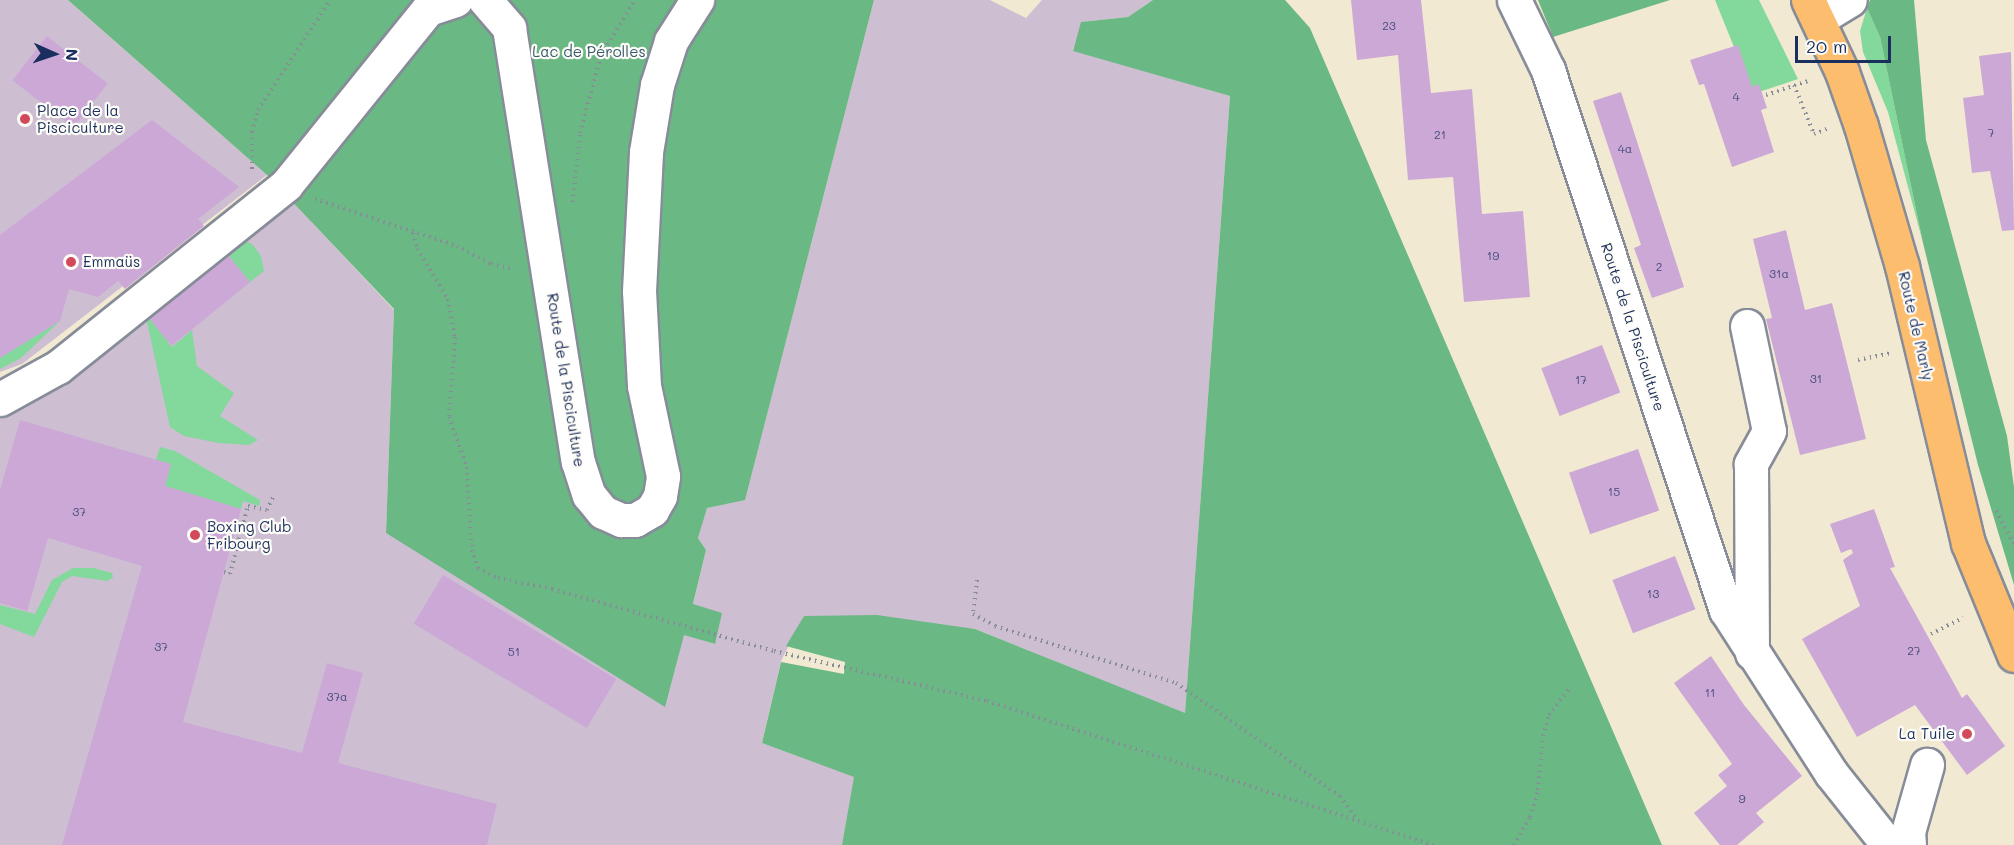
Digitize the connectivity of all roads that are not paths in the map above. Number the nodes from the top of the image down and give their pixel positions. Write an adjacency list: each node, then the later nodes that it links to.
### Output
1 (456, 0): 8 (street)
2 (485, 0): 3 (street, Route de la Pisciculture)
3 (697, 0)
4 (1514, 0): 9 (street, Route de la Pisciculture)
5 (1850, 0): 6 (street)
6 (1813, 10): 10 (main road, Route de Marly)
7 (1747, 326): 9 (street)
8 (0, 399)
9 (1752, 653): 12 (street, Route de la Pisciculture)
10 (2014, 655)
11 (1927, 765): 13 (street)
12 (1888, 845)
13 (1909, 845)

